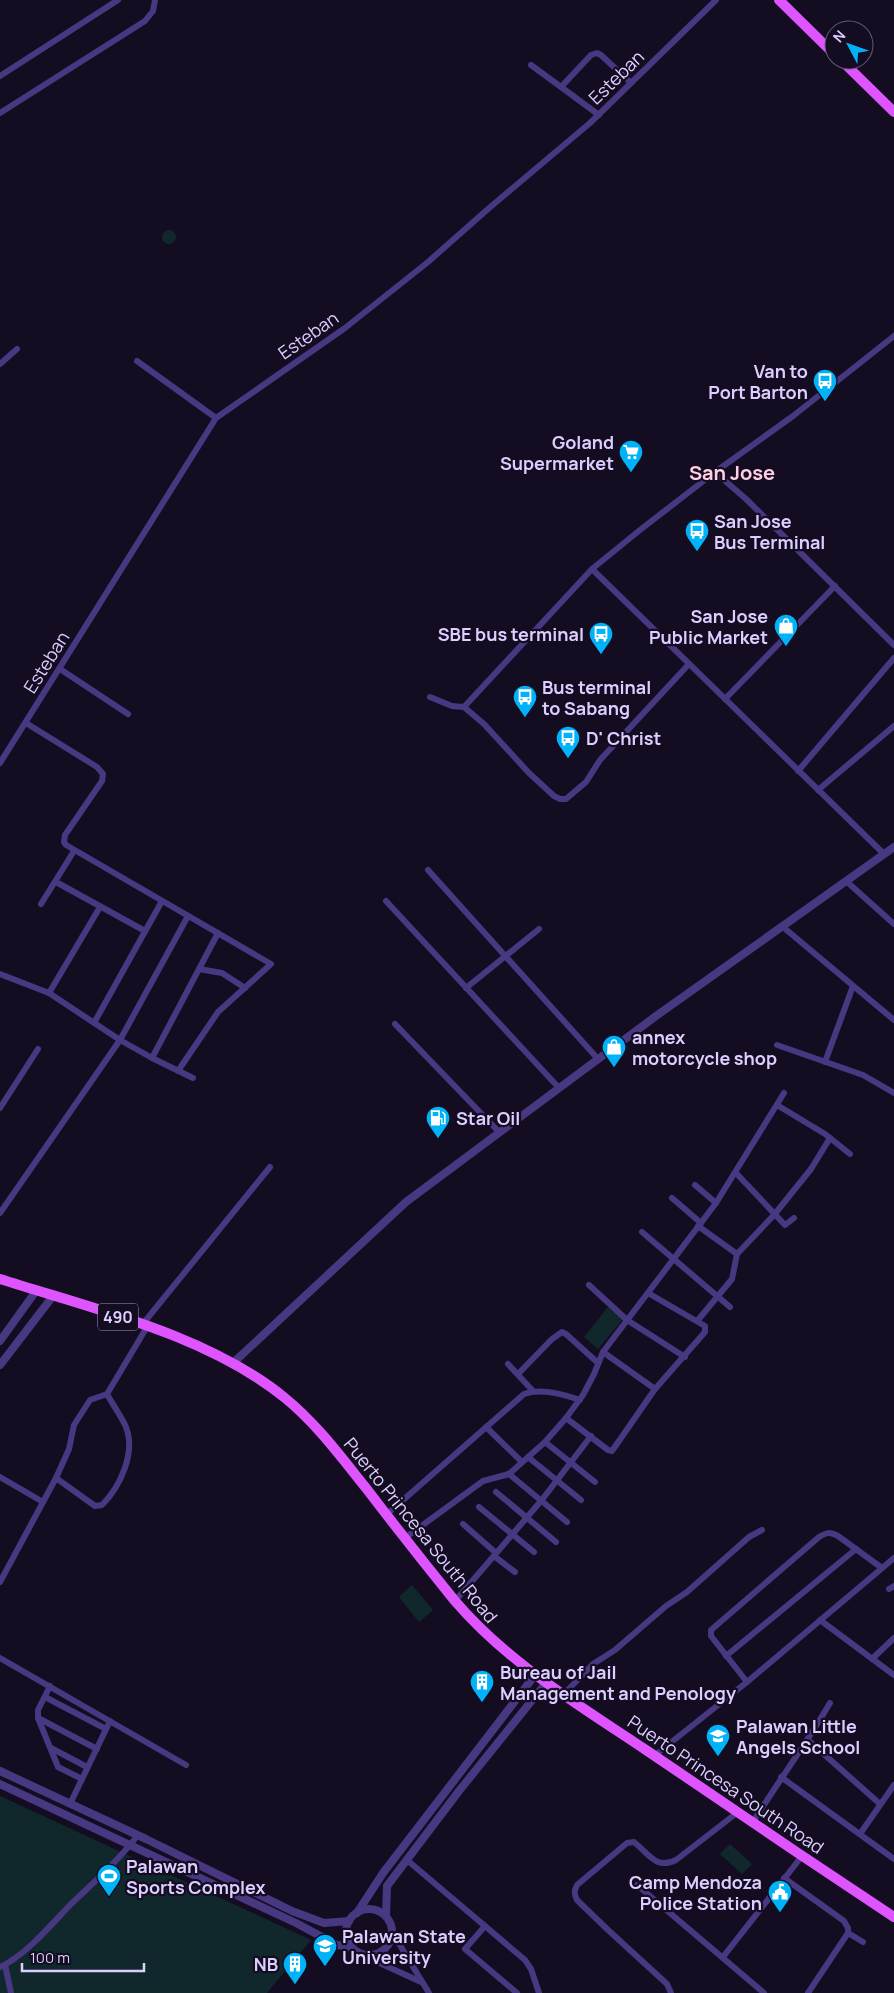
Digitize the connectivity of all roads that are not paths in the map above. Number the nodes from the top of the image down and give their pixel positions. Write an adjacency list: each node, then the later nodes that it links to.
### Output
1 (118, 0): 8 (street)
2 (155, 0): 12 (street)
3 (716, 0): 9 (street, Esteban)
4 (779, 0): 5 (main road)
5 (824, 44)
6 (530, 66): 10 (street)
7 (851, 70): 11 (main road)
8 (0, 76)
9 (631, 83): 10 (street); 13 (street, Esteban)
10 (561, 87): 13 (street)
11 (894, 112)
12 (0, 113)
13 (599, 115): 18 (street, Esteban)
14 (894, 336): 19 (street)
15 (17, 349): 17 (street)
16 (137, 361): 18 (street)
17 (0, 364)
18 (216, 418): 25 (street, Esteban)
19 (715, 472): 20 (street); 21 (street)
20 (592, 569): 24 (street); 28 (street)
21 (835, 586): 22 (street); 27 (street)
22 (894, 645)
23 (894, 658): 33 (street)
24 (689, 664): 27 (street); 28 (street)
25 (60, 668): 29 (street); 30 (street, Esteban)
26 (430, 697): 28 (street)
27 (725, 699): 33 (street)
28 (464, 706)
29 (128, 714)
30 (26, 722): 32 (street, Esteban); 36 (street)
31 (894, 726): 34 (street)
32 (0, 763)
33 (798, 771): 34 (street)
34 (818, 790): 37 (street)
35 (894, 847): 37 (street)
36 (74, 851): 40 (street); 41 (street)
37 (884, 854): 39 (street)
38 (428, 870): 51 (street)
39 (846, 881): 46 (street); 47 (street)
40 (56, 882): 43 (street); 44 (street)
41 (162, 901): 45 (street); 49 (street)
42 (386, 901): 56 (street)
43 (41, 904)
44 (100, 907): 49 (street); 57 (street)
45 (188, 916): 50 (street); 61 (street)
46 (894, 924)
47 (783, 927): 54 (street); 65 (street)
48 (539, 929): 51 (street)
49 (145, 931): 59 (street)
50 (218, 933): 52 (street); 55 (street)
51 (506, 957): 56 (street); 65 (street)
52 (199, 969): 55 (street); 64 (street)
53 (0, 974): 57 (street)
54 (853, 986): 58 (street); 66 (street)
55 (245, 988): 67 (street)
56 (466, 988): 69 (street)
57 (49, 993): 59 (street)
58 (894, 1020)
59 (94, 1023): 61 (street)
60 (395, 1024): 74 (street)
61 (120, 1040): 64 (street); 82 (street)
62 (777, 1045): 66 (street)
63 (38, 1049): 73 (street)
64 (152, 1058): 67 (street)
65 (598, 1059): 69 (street)
66 (825, 1062): 71 (street)
67 (178, 1071): 68 (street)
68 (193, 1078)
69 (559, 1088): 74 (street)
70 (784, 1093): 72 (street)
71 (894, 1093)
72 (777, 1105): 75 (street); 78 (street)
73 (0, 1108)
74 (499, 1132): 102 (street)
75 (830, 1138): 76 (street); 83 (street)
76 (850, 1154)
77 (270, 1167): 98 (street)
78 (736, 1173): 81 (street); 83 (street)
79 (695, 1185): 81 (street)
80 (672, 1198): 85 (street)
81 (716, 1203): 85 (street)
82 (0, 1213)
83 (774, 1215): 84 (street); 87 (street)
84 (794, 1218)
85 (699, 1224): 87 (street); 88 (street)
86 (642, 1232): 88 (street)
87 (738, 1254): 94 (street)
88 (674, 1260): 92 (street); 94 (street)
89 (0, 1280): 91 (main road, Puerto Princesa South Road / 490)
90 (589, 1285): 96 (street)
91 (36, 1291): 93 (main road, Puerto Princesa South Road / 490); 99 (street)
92 (648, 1293): 96 (street); 97 (street)
93 (53, 1296): 98 (main road, Puerto Princesa South Road / 490); 105 (street)
94 (717, 1297): 95 (street); 97 (street)
95 (730, 1307)
96 (627, 1320): 100 (street); 101 (street)
97 (698, 1320): 101 (street)
98 (144, 1326): 102 (main road, Puerto Princesa South Road / 490); 109 (street)
99 (0, 1341)
100 (603, 1352): 103 (street); 107 (street)
101 (685, 1357): 107 (street)
102 (233, 1363): 128 (main road, Puerto Princesa South Road / 490)
103 (598, 1363): 106 (street); 110 (street)
104 (508, 1364): 106 (street)
105 (0, 1365)
106 (518, 1374): 108 (street)
107 (655, 1389): 113 (street)
108 (533, 1391): 110 (street); 112 (street)
109 (107, 1394): 120 (street); 120 (street)
110 (580, 1400): 111 (street)
111 (566, 1418): 113 (street); 114 (street)
112 (486, 1427): 116 (street); 128 (street)
113 (591, 1436): 117 (street)
114 (545, 1442): 115 (street); 117 (street)
115 (528, 1457): 116 (street); 121 (street)
116 (522, 1462): 118 (street)
117 (571, 1463): 121 (street); 122 (street)
118 (509, 1474): 125 (street); 134 (street)
119 (0, 1477): 126 (street)
120 (56, 1478): 126 (street)
121 (557, 1480): 124 (street); 125 (street)
122 (595, 1482)
123 (496, 1492): 129 (street)
124 (581, 1500)
125 (541, 1501): 129 (street); 130 (street)
126 (43, 1502): 142 (street)
127 (479, 1507): 133 (street)
128 (386, 1515): 134 (main road, Puerto Princesa South Road / 490)
129 (526, 1518): 133 (street); 135 (street)
130 (567, 1522)
131 (463, 1524): 138 (street)
132 (762, 1530): 154 (street)
133 (511, 1534): 137 (street); 138 (street)
134 (405, 1538): 143 (main road, Puerto Princesa South Road / 490)
135 (556, 1542)
136 (856, 1549): 140 (street); 146 (street); 146 (street)
137 (534, 1552)
138 (495, 1554): 141 (street); 143 (street)
139 (894, 1558): 140 (street)
140 (882, 1568): 144 (street)
141 (515, 1572)
142 (0, 1582)
143 (455, 1601): 149 (main road, Puerto Princesa South Road / 490)
144 (820, 1620): 148 (street); 152 (street)
145 (894, 1638): 148 (street)
146 (726, 1656): 152 (street)
147 (0, 1658): 153 (street)
148 (872, 1659): 150 (street)
149 (535, 1675): 151 (main road, Puerto Princesa South Road / 490); 183 (street)
150 (894, 1675)
151 (546, 1682): 154 (main road, Puerto Princesa South Road / 490); 179 (street)
152 (747, 1682): 163 (street)
153 (50, 1686): 155 (street); 158 (street)
154 (564, 1695): 163 (main road, Puerto Princesa South Road / 490)
155 (45, 1697): 157 (street); 159 (street)
156 (830, 1703): 160 (street)
157 (38, 1718): 161 (street); 162 (street)
158 (110, 1721): 159 (street); 164 (street)
159 (106, 1729): 162 (street)
160 (808, 1740): 167 (street); 172 (street)
161 (51, 1748): 165 (street); 168 (street)
162 (96, 1748): 165 (street)
163 (654, 1756): 173 (main road, Puerto Princesa South Road / 490)
164 (186, 1765)
165 (88, 1767): 168 (street)
166 (0, 1771): 171 (street)
167 (781, 1777): 174 (street); 175 (street)
168 (82, 1779): 171 (street)
169 (0, 1784): 177 (street)
170 (894, 1785): 172 (street)
171 (70, 1804): 176 (street)
172 (880, 1804): 175 (street)
173 (738, 1812): 174 (main road, Puerto Princesa South Road / 490); 200 (street)
174 (753, 1822): 178 (main road, Puerto Princesa South Road / 490)
175 (860, 1834): 180 (street)
176 (138, 1835): 177 (street); 186 (street)
177 (130, 1845): 191 (street); 194 (street)
178 (802, 1856): 181 (street); 185 (main road, Puerto Princesa South Road / 490)
179 (407, 1860): 184 (street); 187 (street)
180 (894, 1860)
181 (784, 1878): 189 (street); 193 (street)
182 (638, 1885): 193 (street)
183 (357, 1912): 184 (street); 186 (street)
184 (386, 1916): 188 (street)
185 (894, 1917)
186 (348, 1922): 191 (street)
187 (485, 1926): 198 (street); 199 (street)
188 (392, 1932): 192 (street); 195 (street)
189 (848, 1933): 190 (street); 202 (street)
190 (863, 1942)
191 (351, 1947): 192 (street)
192 (358, 1953): 195 (street)
193 (723, 1957): 201 (street)
194 (2, 1966): 196 (street)
195 (420, 1982): 197 (street)
196 (11, 1993)
197 (429, 1993)
198 (517, 1993)
199 (539, 1993)
200 (671, 1993)
201 (764, 1993)
202 (808, 1993)

